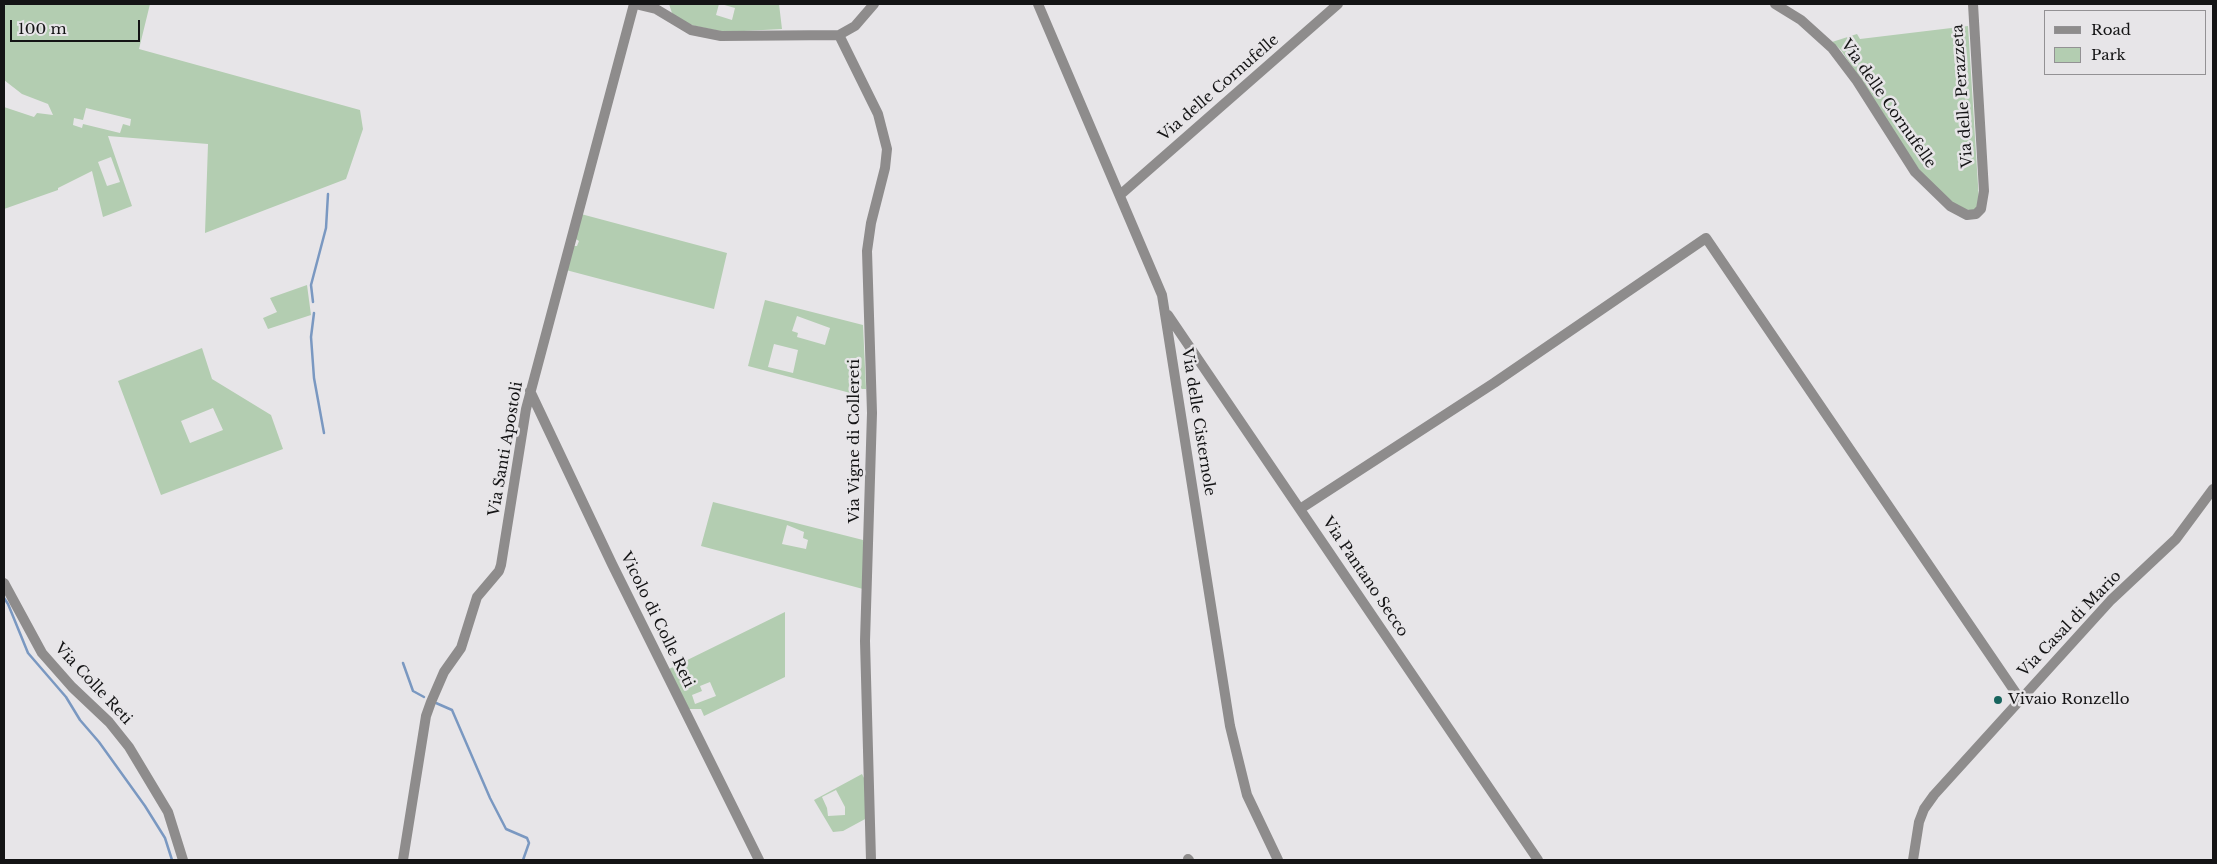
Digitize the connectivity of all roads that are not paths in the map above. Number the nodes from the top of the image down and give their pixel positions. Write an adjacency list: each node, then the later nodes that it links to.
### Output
1 (635, 4): 7 (street); 11 (street, Via Santi Apostoli)
2 (874, 4): 7 (street)
3 (1038, 4): 9 (street, Via delle Cisternole)
4 (1338, 4): 9 (street, Via delle Cornufelle)
5 (1775, 4): 8 (street, Via delle Cornufelle)
6 (1973, 4): 8 (street, Via delle Perazzeta)
7 (839, 35): 19 (street, Via Vigne di Collereti)
8 (1984, 186)
9 (1120, 195): 10 (street, Via delle Cisternole)
10 (1166, 312): 13 (street, Via Pantano Secco); 20 (street, Via delle Cisternole)
11 (530, 391): 17 (street, Via Santi Apostoli); 18 (street, Vicolo di Colle Reti)
12 (2213, 489): 15 (street, Via Casal di Mario)
13 (1300, 509): 15 (street); 21 (street, Via Pantano Secco)
14 (4, 583): 16 (street, Via Colle Reti)
15 (2020, 699): 22 (street, Via Casal di Mario)
16 (183, 860)
17 (403, 860)
18 (759, 860)
19 (870, 860)
20 (1278, 860)
21 (1538, 860)
22 (1913, 860)

